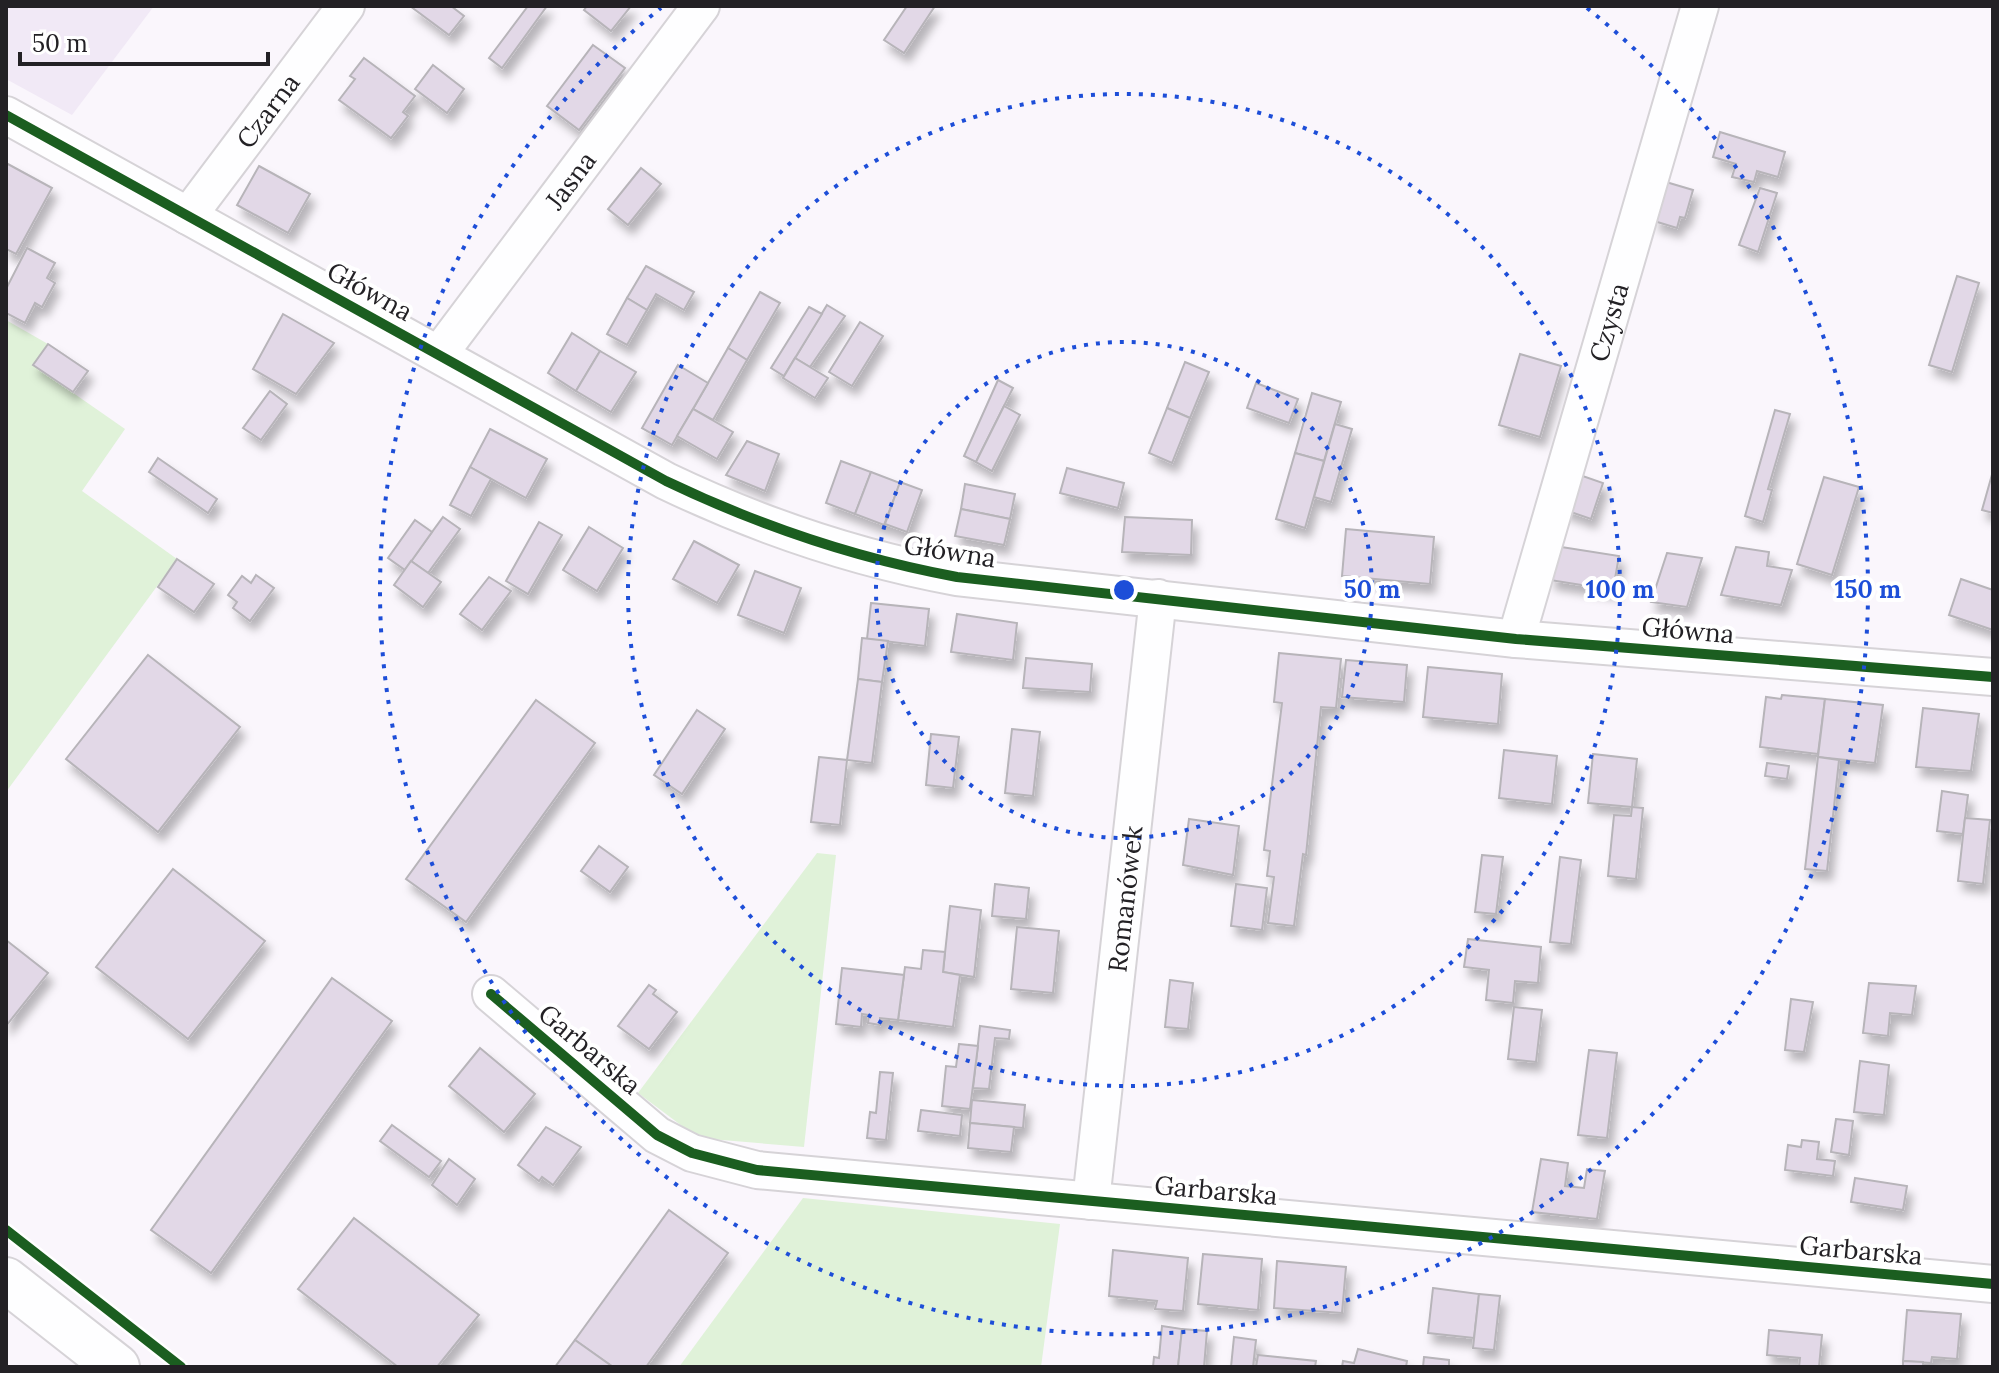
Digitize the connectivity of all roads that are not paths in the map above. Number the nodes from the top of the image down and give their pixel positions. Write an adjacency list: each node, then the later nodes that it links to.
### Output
1 (346, 6): 5 (street, Czarna)
2 (701, 6): 6 (street, Jasna)
3 (1700, 6): 8 (street, Czysta)
4 (6, 115): 5 (street, Główna)
5 (188, 216): 6 (street, Główna)
6 (439, 354): 7 (street, Główna)
7 (1158, 598): 8 (street, Główna); 11 (street, Romanówek)
8 (1516, 639): 9 (street, Główna)
9 (1993, 677)
10 (491, 994): 11 (street, Garbarska)
11 (1091, 1201): 13 (street, Garbarska)
12 (6, 1280): 14 (street)
13 (1993, 1284)
14 (117, 1367)

